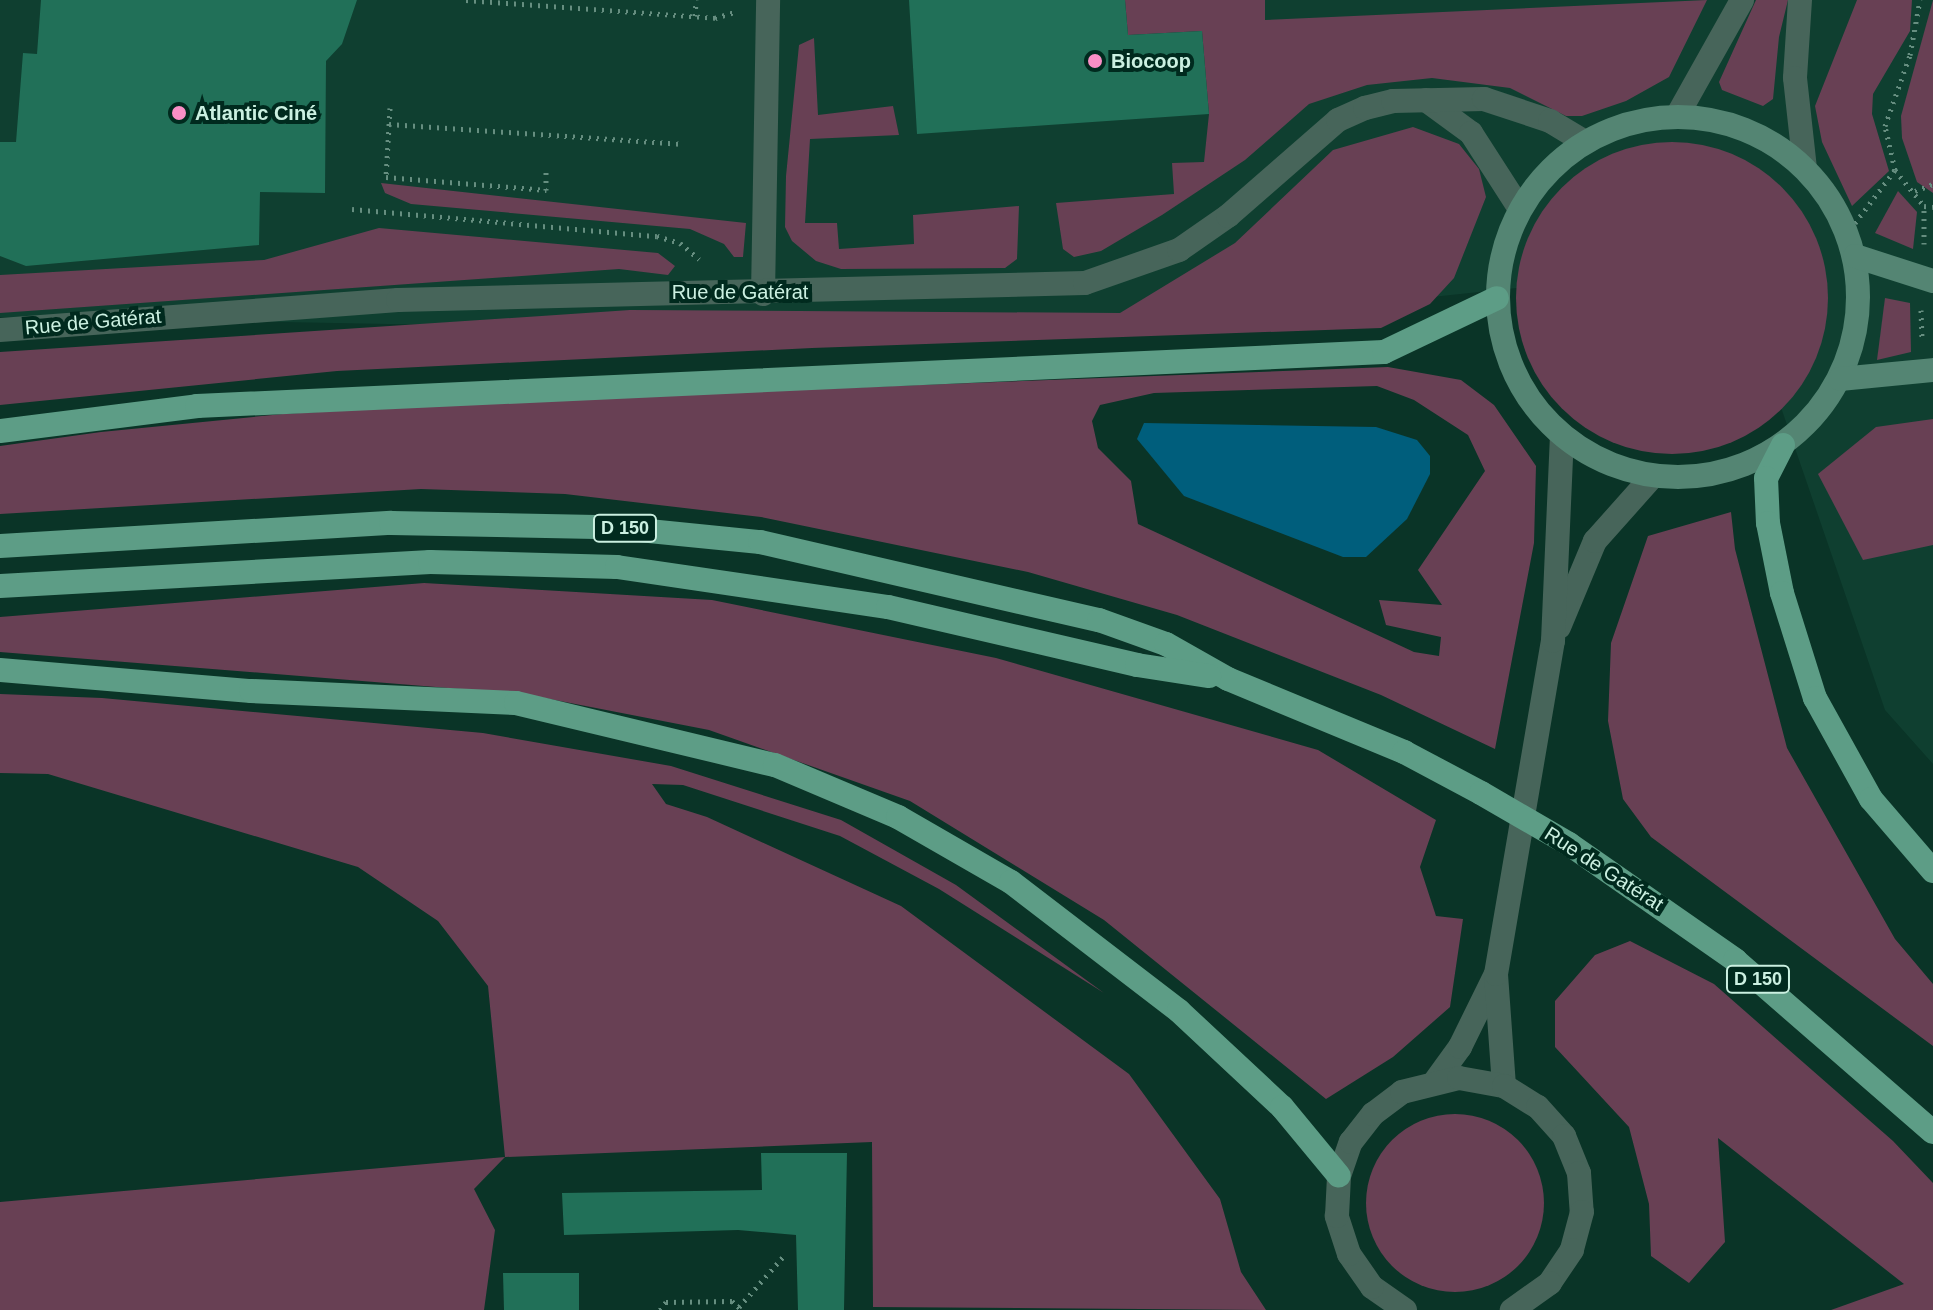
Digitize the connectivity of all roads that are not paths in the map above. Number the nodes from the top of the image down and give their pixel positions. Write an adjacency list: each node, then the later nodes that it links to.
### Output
1 (768, 0): 11 (street)
2 (1742, 0): 5 (street)
3 (1800, 0): 7 (street)
4 (1426, 100): 6 (street, Rue de Gatérat); 8 (street); 11 (street, Rue de Gatérat)
5 (1677, 116): 6 (main road); 7 (main road)
6 (1585, 142): 8 (main road)
7 (1805, 168): 9 (main road)
8 (1520, 209): 12 (main road)
9 (1855, 256): 10 (main road); 15 (main road)
10 (1933, 281)
11 (763, 294): 13 (street, Rue de Gatérat)
12 (1497, 298): 16 (main road); 17 (main road)
13 (0, 330)
14 (1933, 370): 15 (main road)
15 (1840, 379): 18 (main road)
16 (0, 431)
17 (1562, 435): 19 (main road); 22 (street)
18 (1783, 445): 19 (main road); 25 (main road)
19 (1653, 476): 22 (street)
20 (0, 546): 24 (main road, Rue de Gatérat / D 150)
21 (0, 586): 24 (main road, Rue de Gatérat / D 150)
22 (1553, 641): 26 (street)
23 (0, 670): 30 (main road)
24 (1228, 679): 29 (main road, Rue de Gatérat / D 150, bridge)
25 (1933, 871)
26 (1496, 974): 27 (street); 28 (street)
27 (1436, 1080): 28 (street); 30 (street)
28 (1504, 1086): 32 (street)
29 (1933, 1132)
30 (1339, 1176): 31 (street)
31 (1405, 1310)
32 (1512, 1310)

